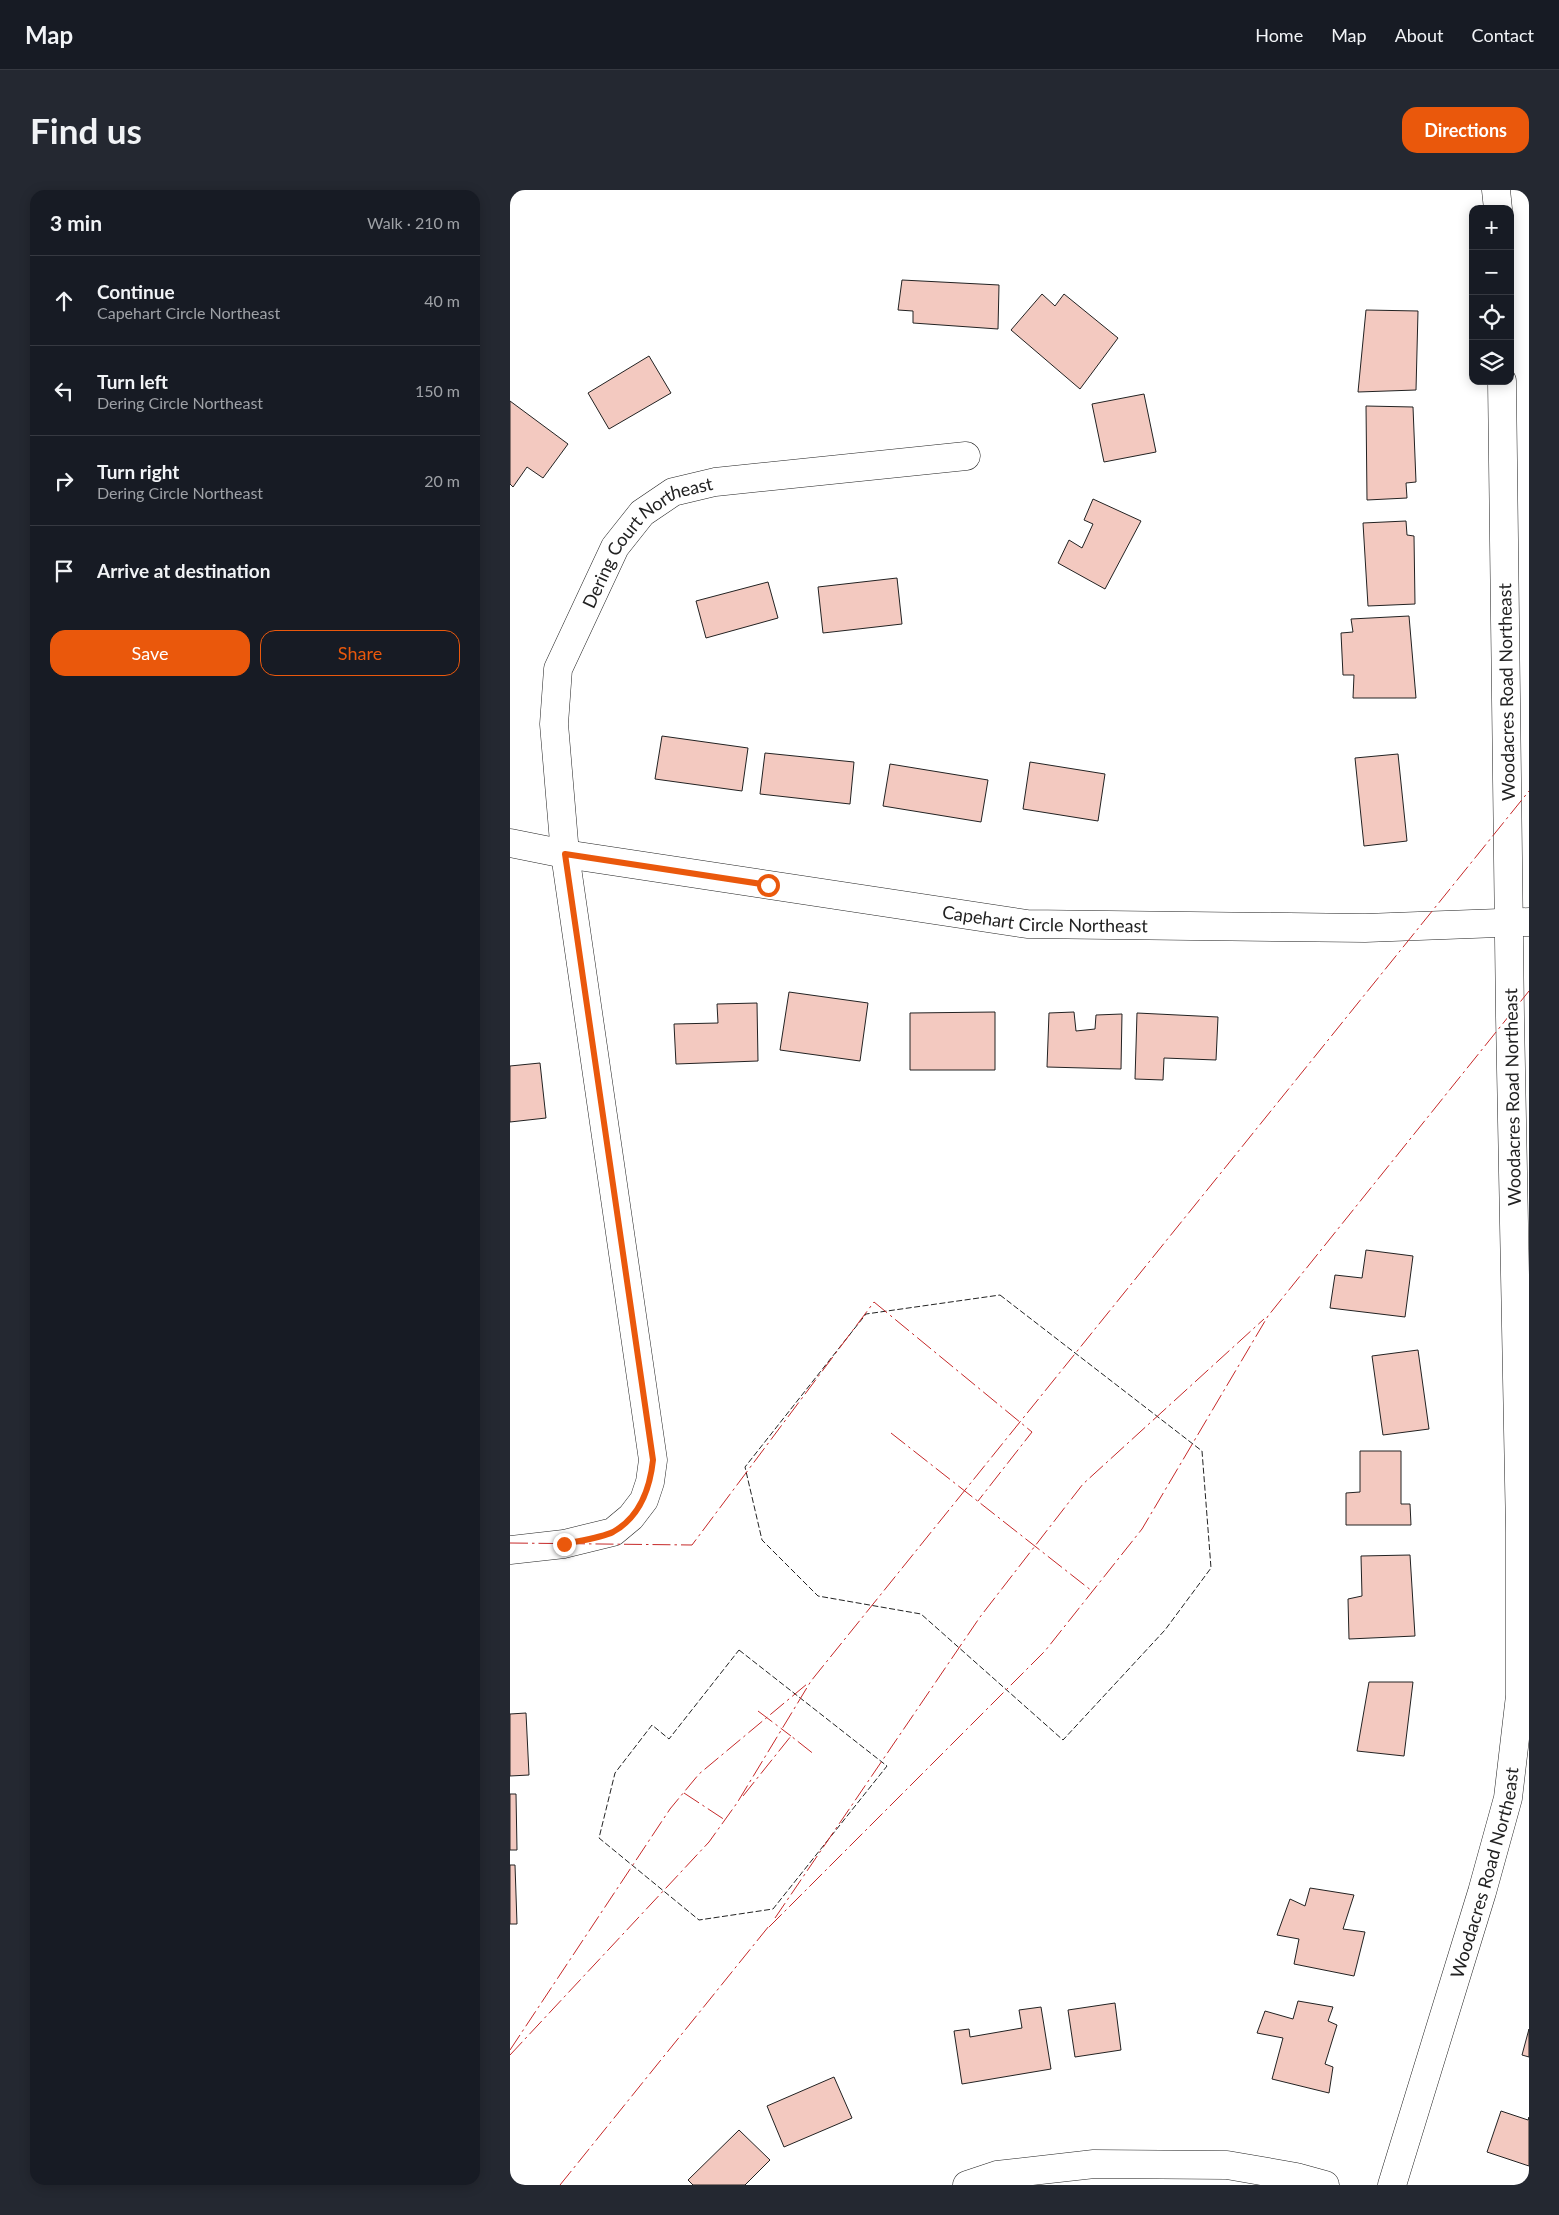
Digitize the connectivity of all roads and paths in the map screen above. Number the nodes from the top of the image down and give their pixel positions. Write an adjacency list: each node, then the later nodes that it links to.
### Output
1 (1496, 190): 2 (street)
2 (1498, 205)
3 (1502, 385): 7 (street, Woodacres Road Northeast)
4 (966, 456): 6 (street, Dering Court Northeast)
5 (510, 843): 6 (street, Capehart Circle Northeast)
6 (565, 854): 7 (street, Capehart Circle Northeast); 8 (street, Dering Court Northeast)
7 (1520, 923): 11 (street, Woodacres Road Northeast)
8 (510, 1550)
9 (967, 2185): 10 (street)
10 (1325, 2185)
11 (1392, 2185)

